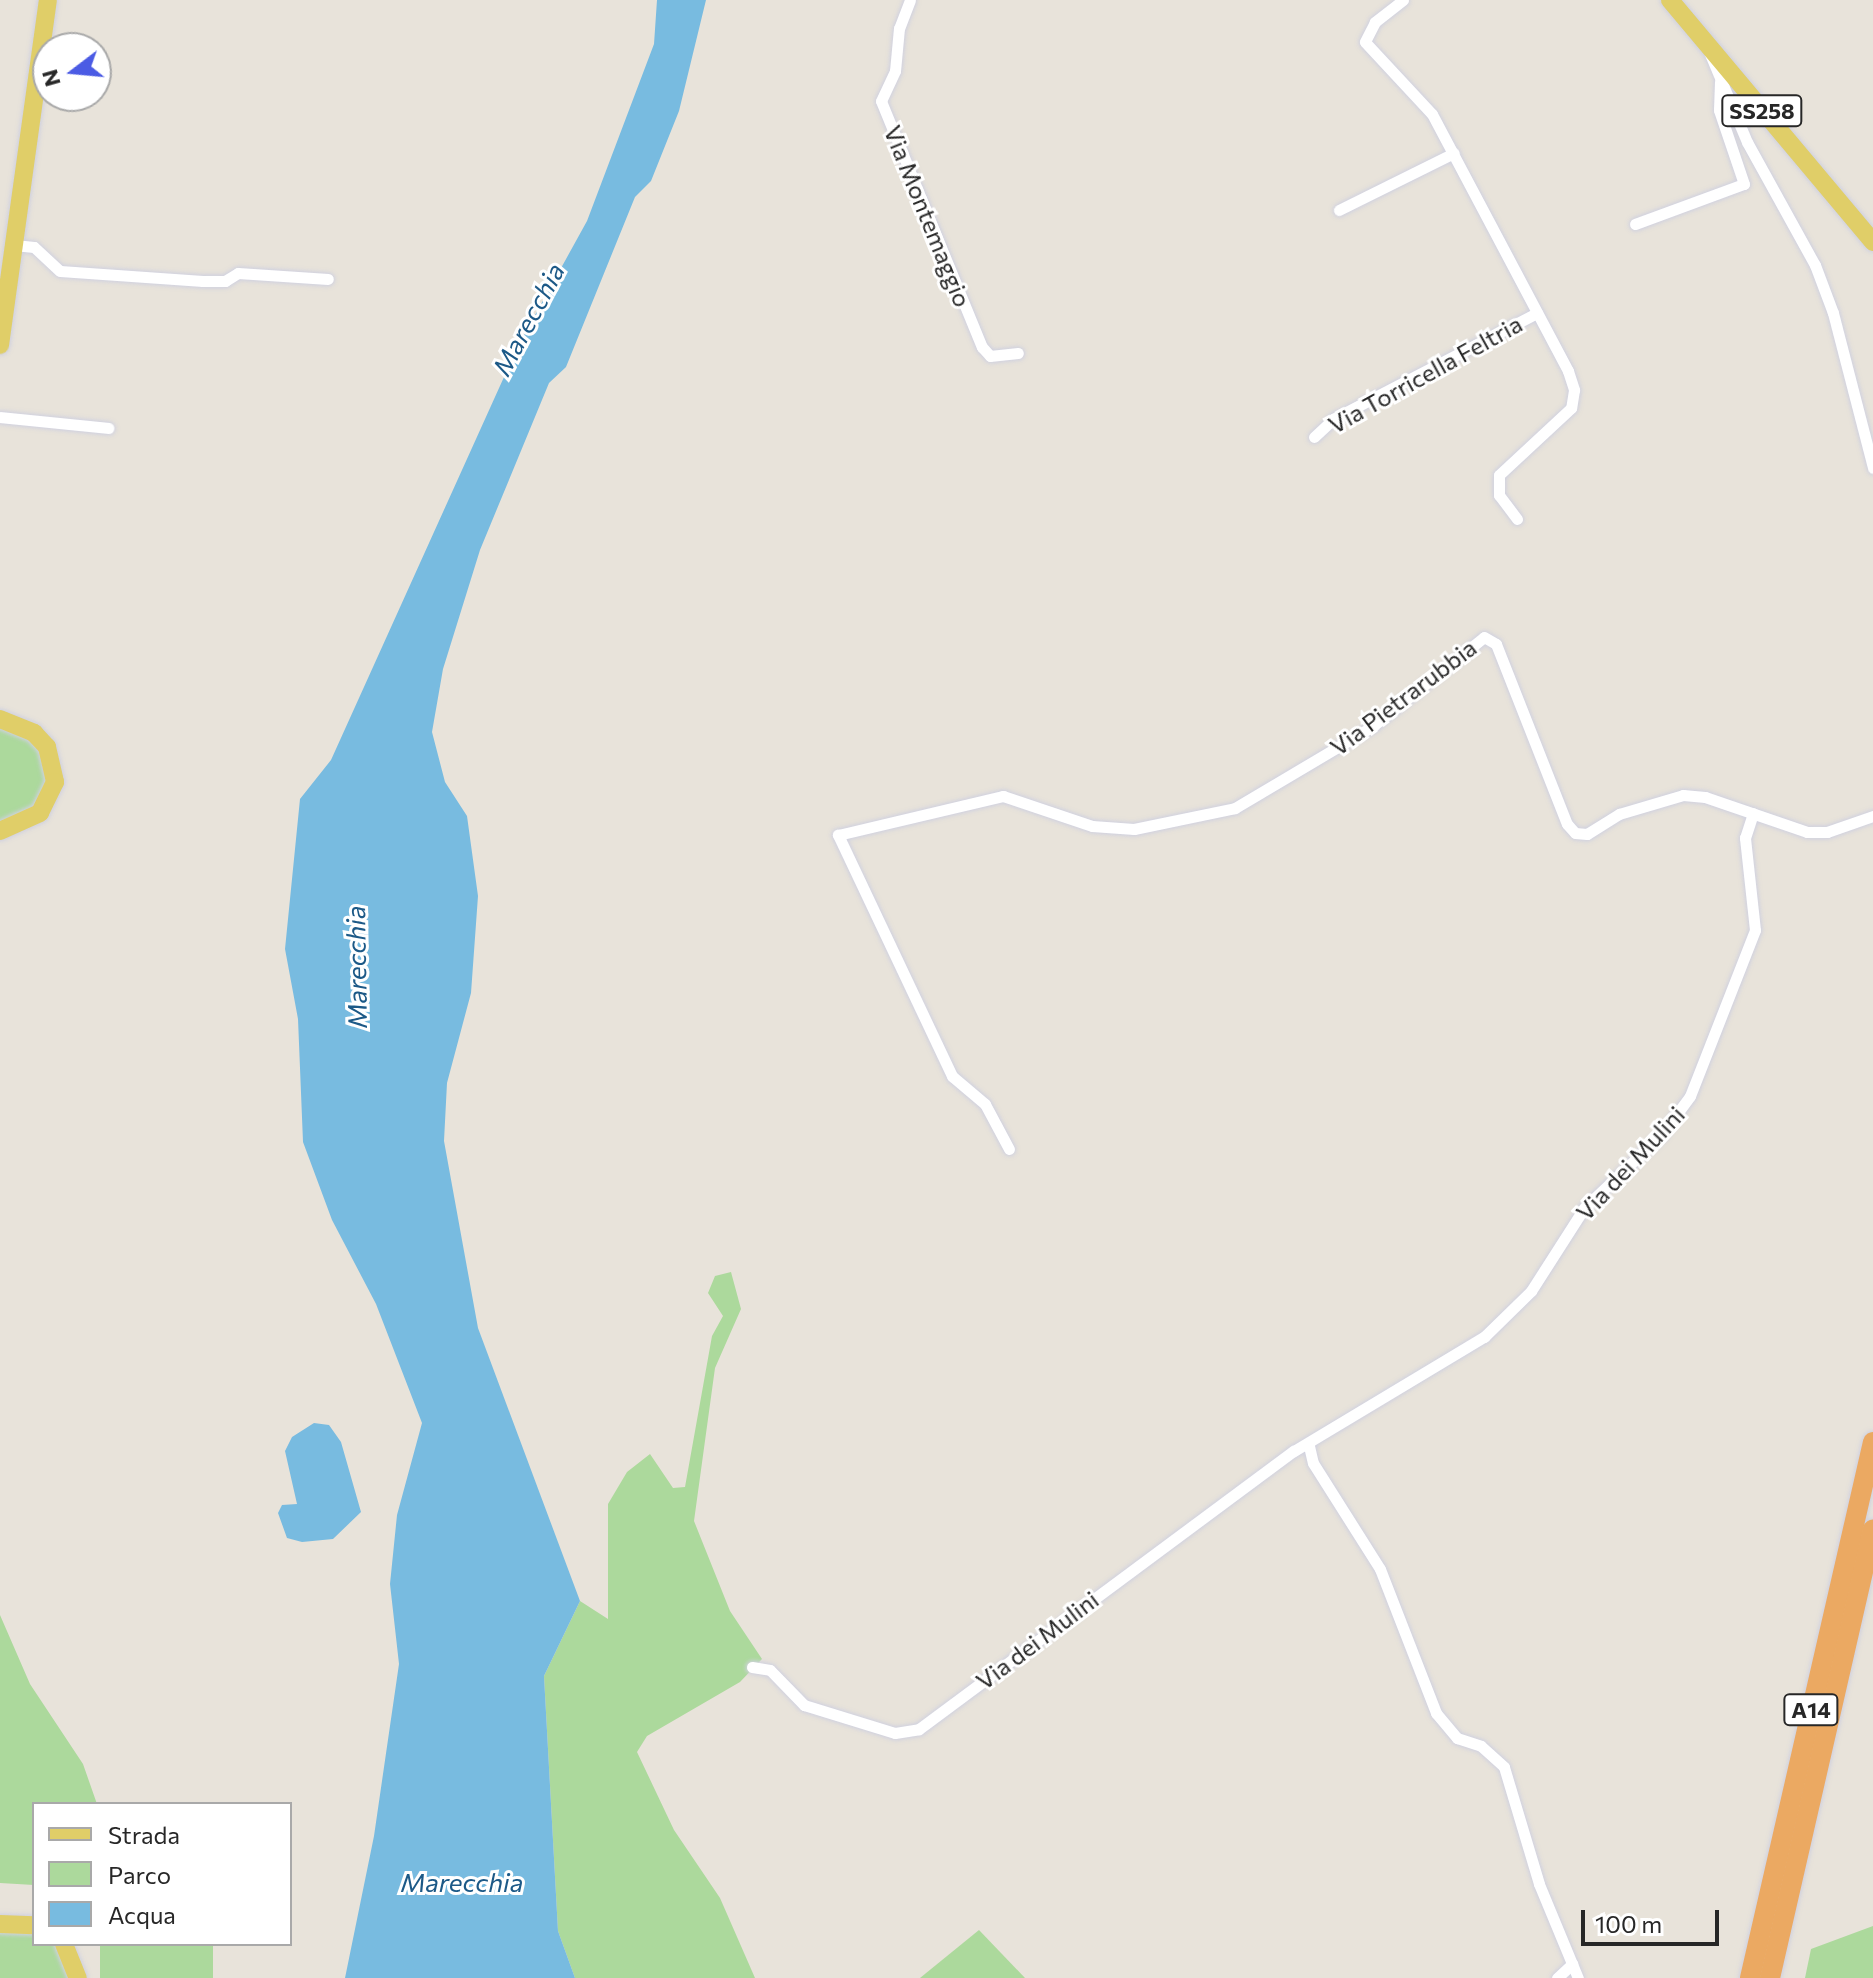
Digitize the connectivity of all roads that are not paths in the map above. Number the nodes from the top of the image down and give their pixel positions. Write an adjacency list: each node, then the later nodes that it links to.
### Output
1 (48, 0): 13 (main road)
2 (910, 0): 17 (street, Via Montemaggio)
3 (1403, 0): 7 (street, Via Torricella Feltria)
4 (1670, 0): 5 (main road, SS258)
5 (1707, 45): 6 (street); 9 (main road, SS258)
6 (1720, 79): 10 (street); 21 (street)
7 (1454, 153): 8 (street); 15 (street, Via Torricella Feltria)
8 (1339, 210)
9 (1853, 222): 11 (main road, SS258); 12 (main road, SS258)
10 (1635, 224)
11 (1873, 231)
12 (1873, 242)
13 (14, 245): 14 (street); 16 (main road)
14 (328, 279)
15 (1537, 313): 20 (street, Via Torricella Feltria); 22 (street, Via Torricella Feltria)
16 (1, 338)
17 (1018, 353)
18 (0, 417): 19 (street)
19 (108, 428)
20 (1314, 437)
21 (1873, 468)
22 (1517, 519)
23 (0, 719): 26 (main road)
24 (1753, 813): 25 (street, Via Pietrarubbia); 27 (street, Via Pietrarubbia); 29 (street, Via dei Mulini)
25 (1873, 816)
26 (2, 830)
27 (1009, 1149)
28 (1873, 1442): 39 (highway, A14)
29 (1309, 1446): 31 (street, Via dei Mulini); 35 (street)
30 (1873, 1530): 40 (highway, A14)
31 (752, 1667)
32 (0, 1924): 33 (main road)
33 (32, 1925)
34 (65, 1946): 36 (main road)
35 (1572, 1964): 37 (street); 38 (street)
36 (78, 1978)
37 (1557, 1978)
38 (1578, 1978)
39 (1750, 1978)
40 (1770, 1978)

